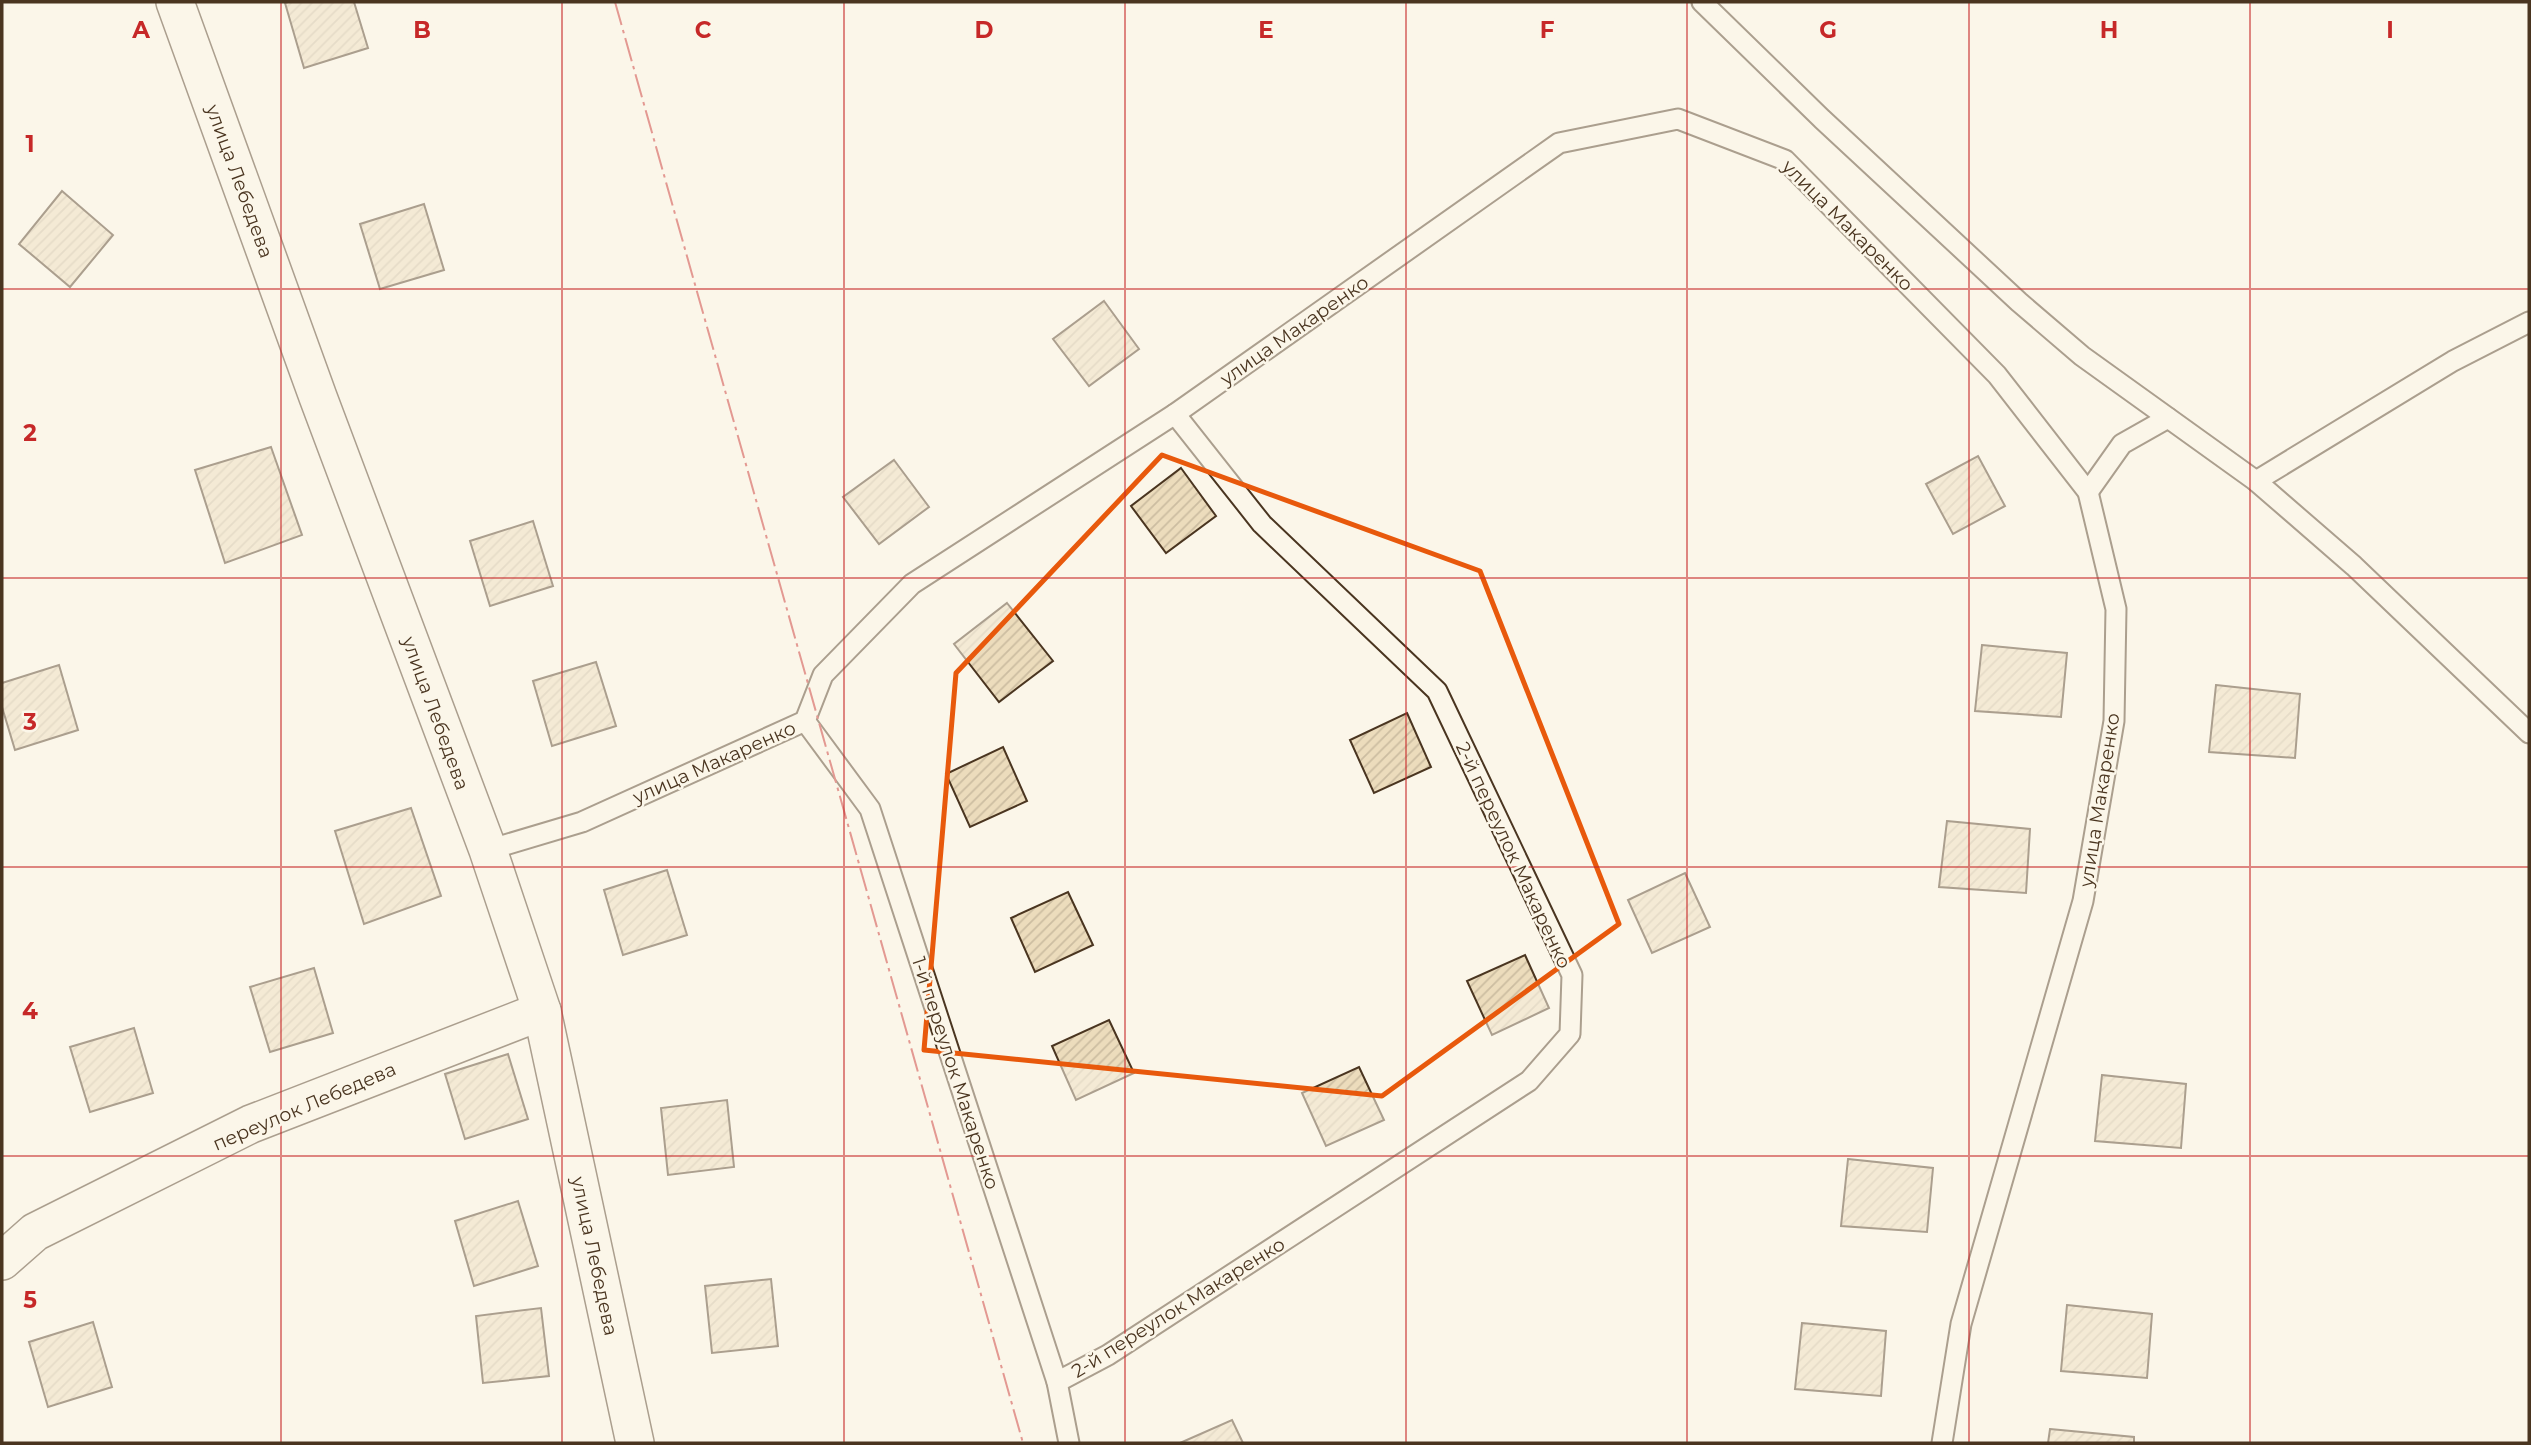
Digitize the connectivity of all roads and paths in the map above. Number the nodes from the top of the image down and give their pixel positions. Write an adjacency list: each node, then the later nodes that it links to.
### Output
1 (175, 2): 10 (street, улица Лебедева)
2 (1702, 2): 5 (lane)
3 (2529, 322): 6 (lane)
4 (1175, 414): 7 (lane, улица Макаренко); 8 (lane, улица Макаренко); 13 (lane, 2-й переулок Макаренко)
5 (2168, 418): 6 (lane); 7 (lane)
6 (2256, 481): 9 (lane)
7 (2088, 492): 16 (lane, улица Макаренко)
8 (805, 721): 10 (lane, улица Макаренко); 13 (lane, 1-й переулок Макаренко)
9 (2529, 733)
10 (488, 850): 11 (street, улица Лебедева)
11 (542, 1011): 12 (street, переулок Лебедева); 14 (street, улица Лебедева)
12 (2, 1261)
13 (1056, 1382): 15 (lane, 1-й переулок Макаренко)
14 (635, 1443)
15 (1069, 1443)
16 (1942, 1443)

